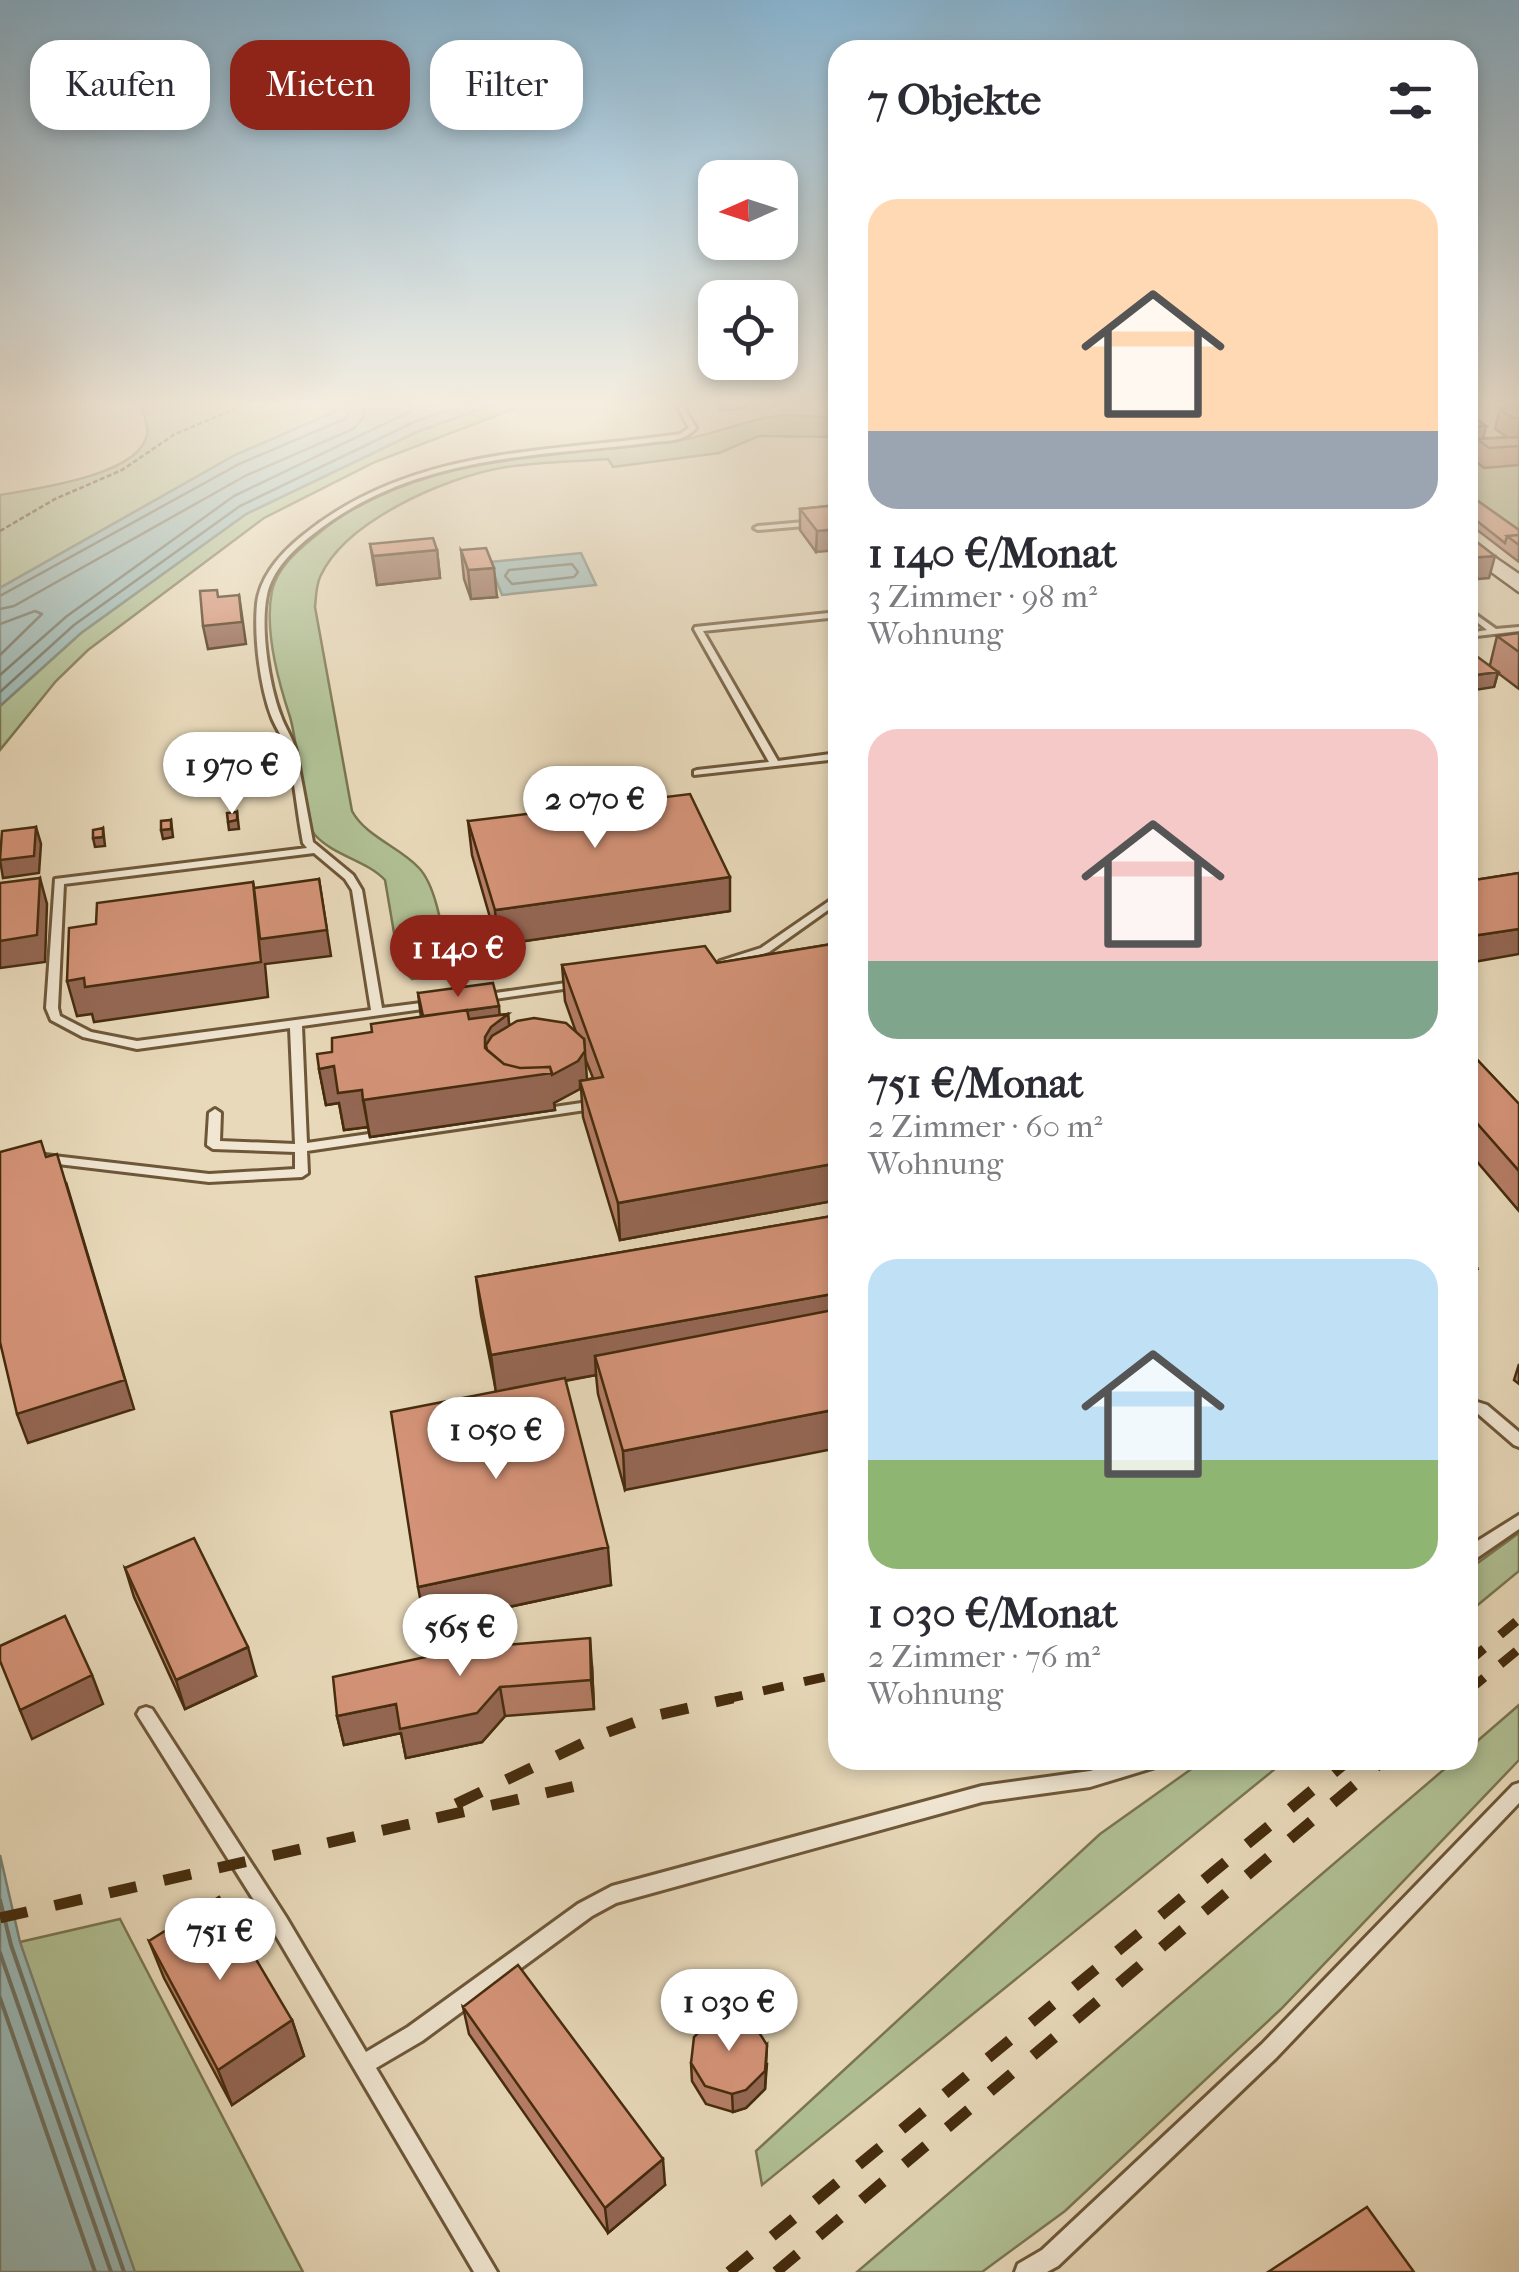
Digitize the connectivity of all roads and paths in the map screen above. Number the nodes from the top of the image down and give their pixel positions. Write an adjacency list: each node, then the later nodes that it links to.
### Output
1 (37, 510): 5 (path)
2 (344, 510): 16 (lane)
3 (828, 522): 4 (lane)
4 (758, 528)
5 (0, 531)
6 (1478, 553): 7 (main road)
7 (1519, 585)
8 (828, 615): 14 (lane)
9 (1478, 619): 11 (lane)
10 (1519, 629): 11 (lane)
11 (1494, 632): 12 (lane)
12 (1478, 634)
13 (828, 757): 14 (lane)
14 (775, 764): 15 (lane)
15 (697, 773)
16 (313, 850): 22 (lane); 23 (lane)
17 (828, 905): 18 (lane)
18 (704, 966)
19 (594, 982): 20 (lane)
20 (464, 1000)
21 (447, 1002): 22 (lane)
22 (378, 1012): 23 (lane)
23 (296, 1024): 26 (lane)
24 (595, 1105): 26 (lane)
25 (215, 1113): 26 (lane)
26 (300, 1148): 27 (lane)
27 (31, 1158)
28 (1478, 1408): 29 (lane)
29 (1519, 1441)
30 (1519, 1521): 31 (lane)
31 (1478, 1549)
32 (146, 1714): 35 (lane)
33 (1122, 1770): 35 (lane)
34 (1519, 1791): 37 (lane)
35 (363, 2066): 36 (lane)
36 (486, 2272)
37 (1026, 2272)

